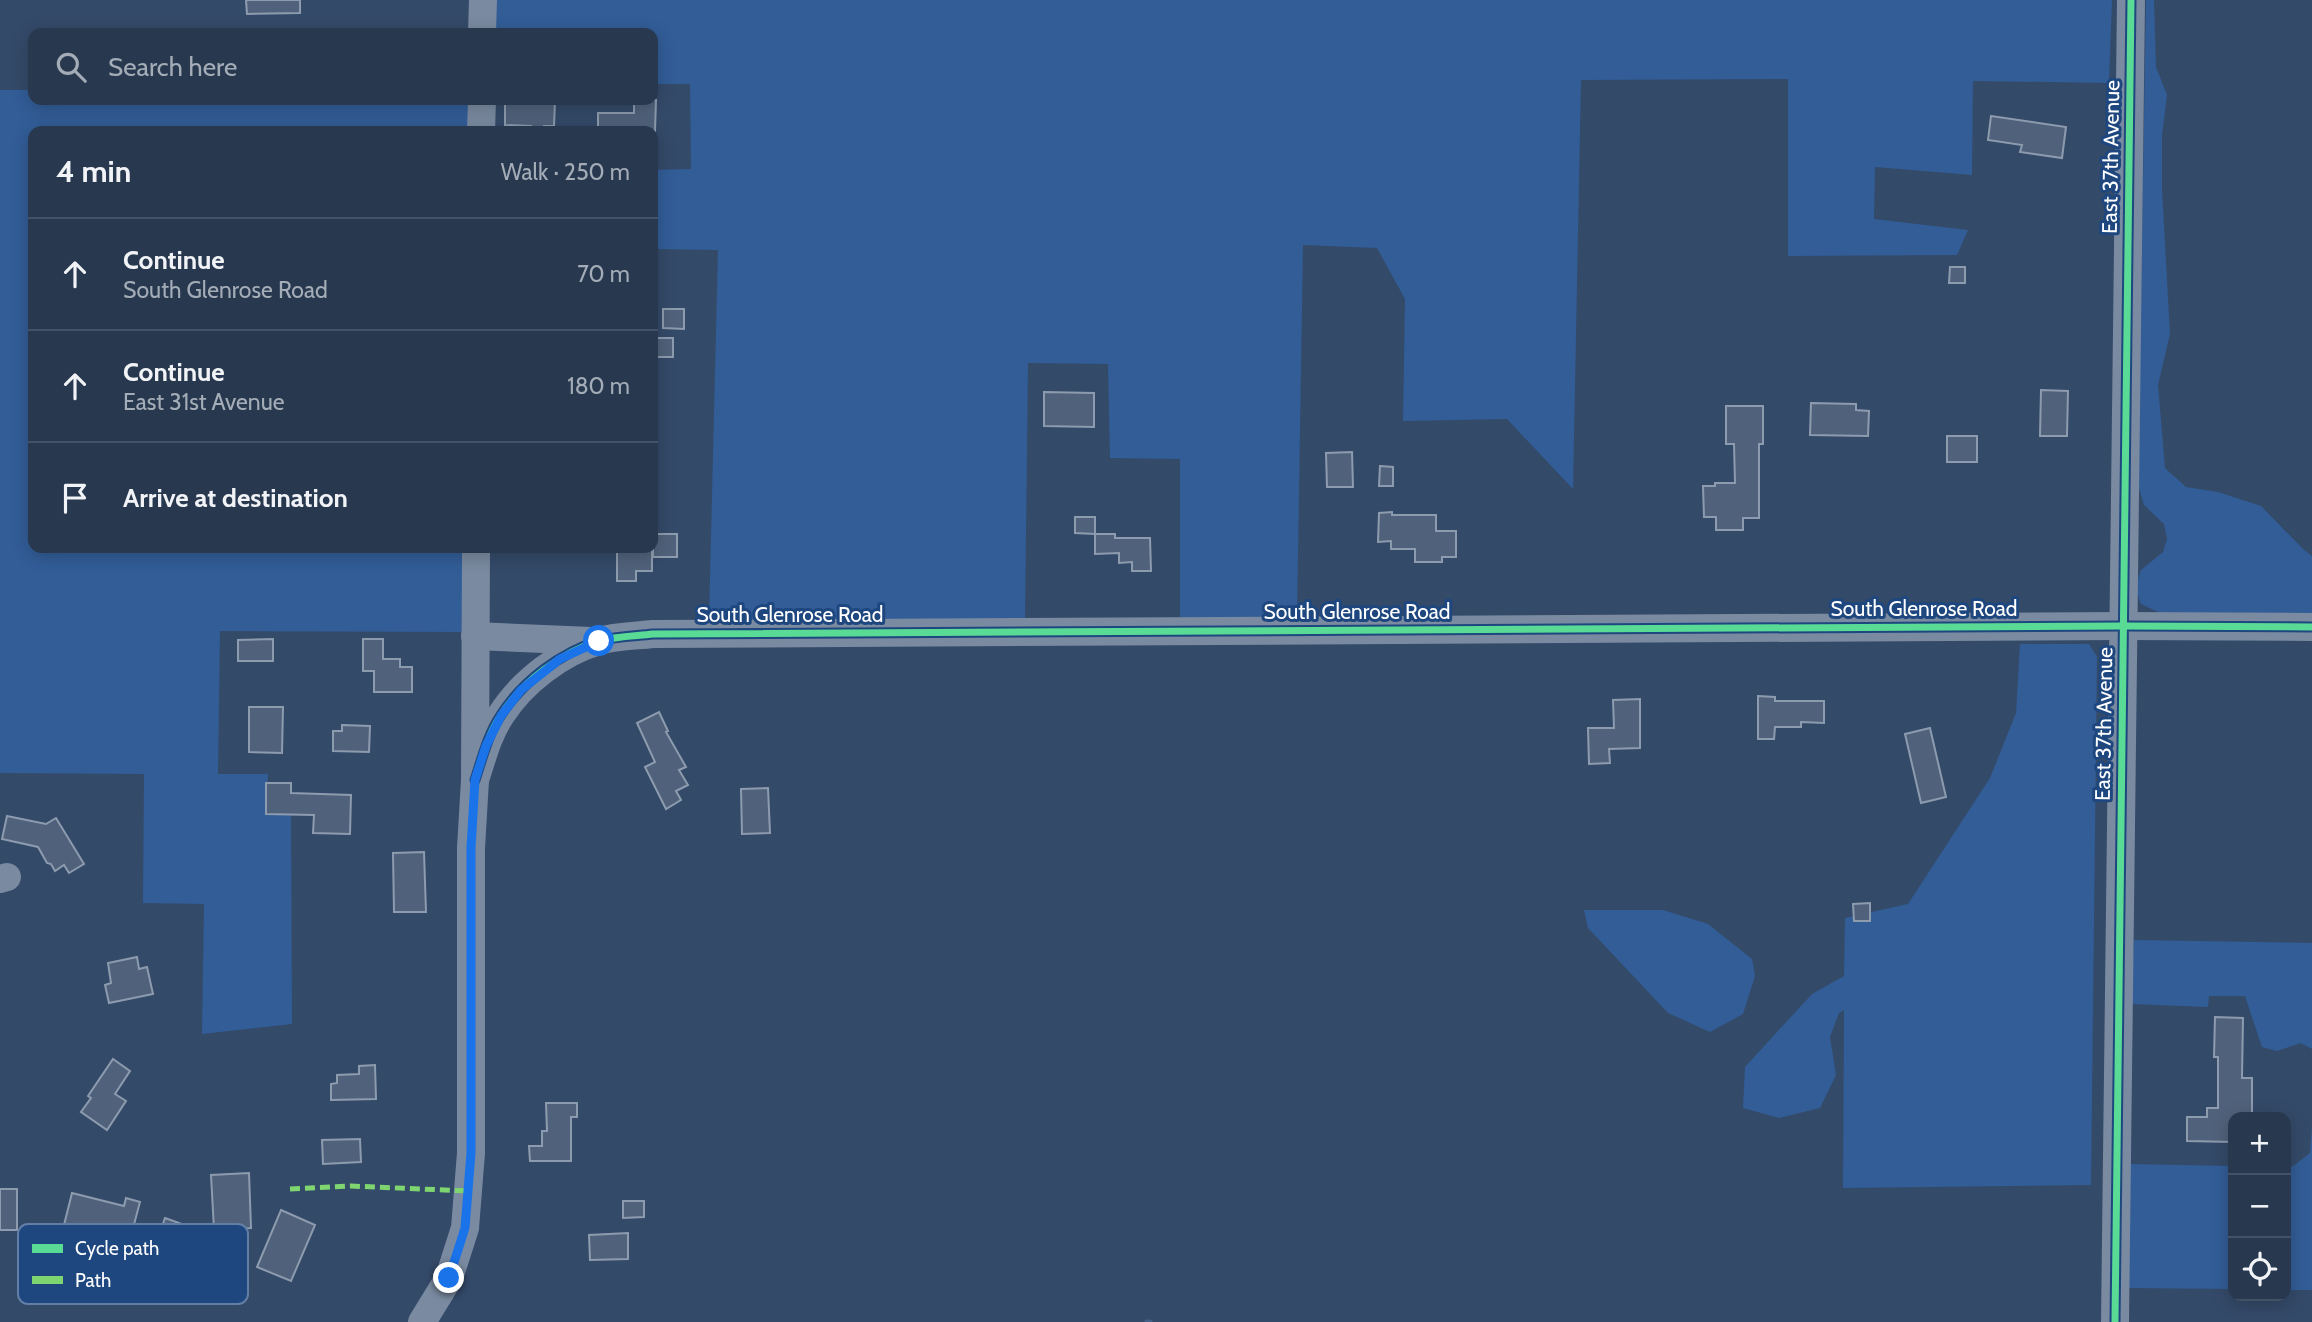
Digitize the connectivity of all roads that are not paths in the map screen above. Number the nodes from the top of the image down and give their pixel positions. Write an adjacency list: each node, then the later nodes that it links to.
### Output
1 (483, 0): 3 (street)
2 (2130, 0): 7 (street, East 37th Avenue)
3 (482, 28)
4 (482, 105): 5 (street)
5 (481, 126)
6 (476, 553): 9 (street)
7 (2123, 626): 8 (street, South Glenrose Road); 10 (street, South Glenrose Road); 13 (street, East 37th Avenue)
8 (2312, 627)
9 (475, 636): 10 (street); 11 (street)
10 (599, 641): 11 (street, South Glenrose Road)
11 (475, 780): 12 (street)
12 (426, 1321)
13 (2115, 1322)

